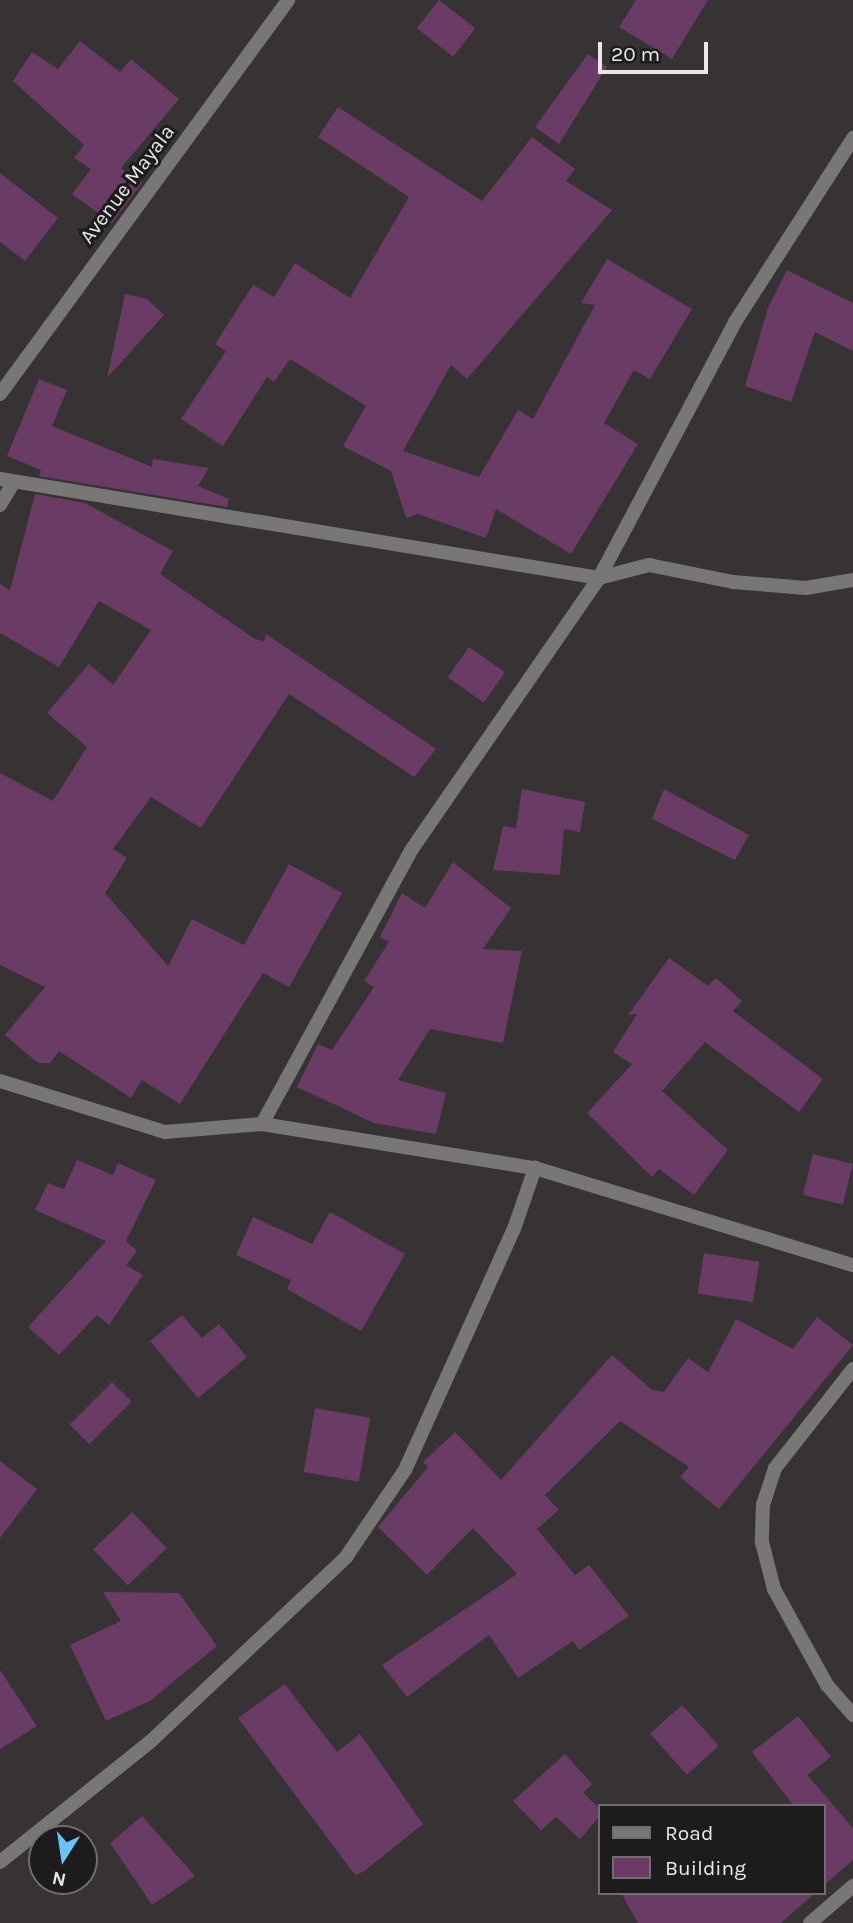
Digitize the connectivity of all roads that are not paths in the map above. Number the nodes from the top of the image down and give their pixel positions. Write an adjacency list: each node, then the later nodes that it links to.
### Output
1 (288, 0): 3 (street, Avenue Mayala)
2 (853, 138): 6 (street)
3 (0, 394)
4 (6, 481): 5 (street); 6 (street)
5 (0, 505)
6 (599, 578): 7 (street); 9 (street)
7 (853, 580)
8 (0, 1081): 9 (street)
9 (262, 1124): 10 (street)
10 (535, 1168): 11 (street); 14 (street)
11 (853, 1265)
12 (853, 1369): 13 (street)
13 (853, 1715)
14 (0, 1862)
15 (853, 1886): 16 (street)
16 (810, 1923)

